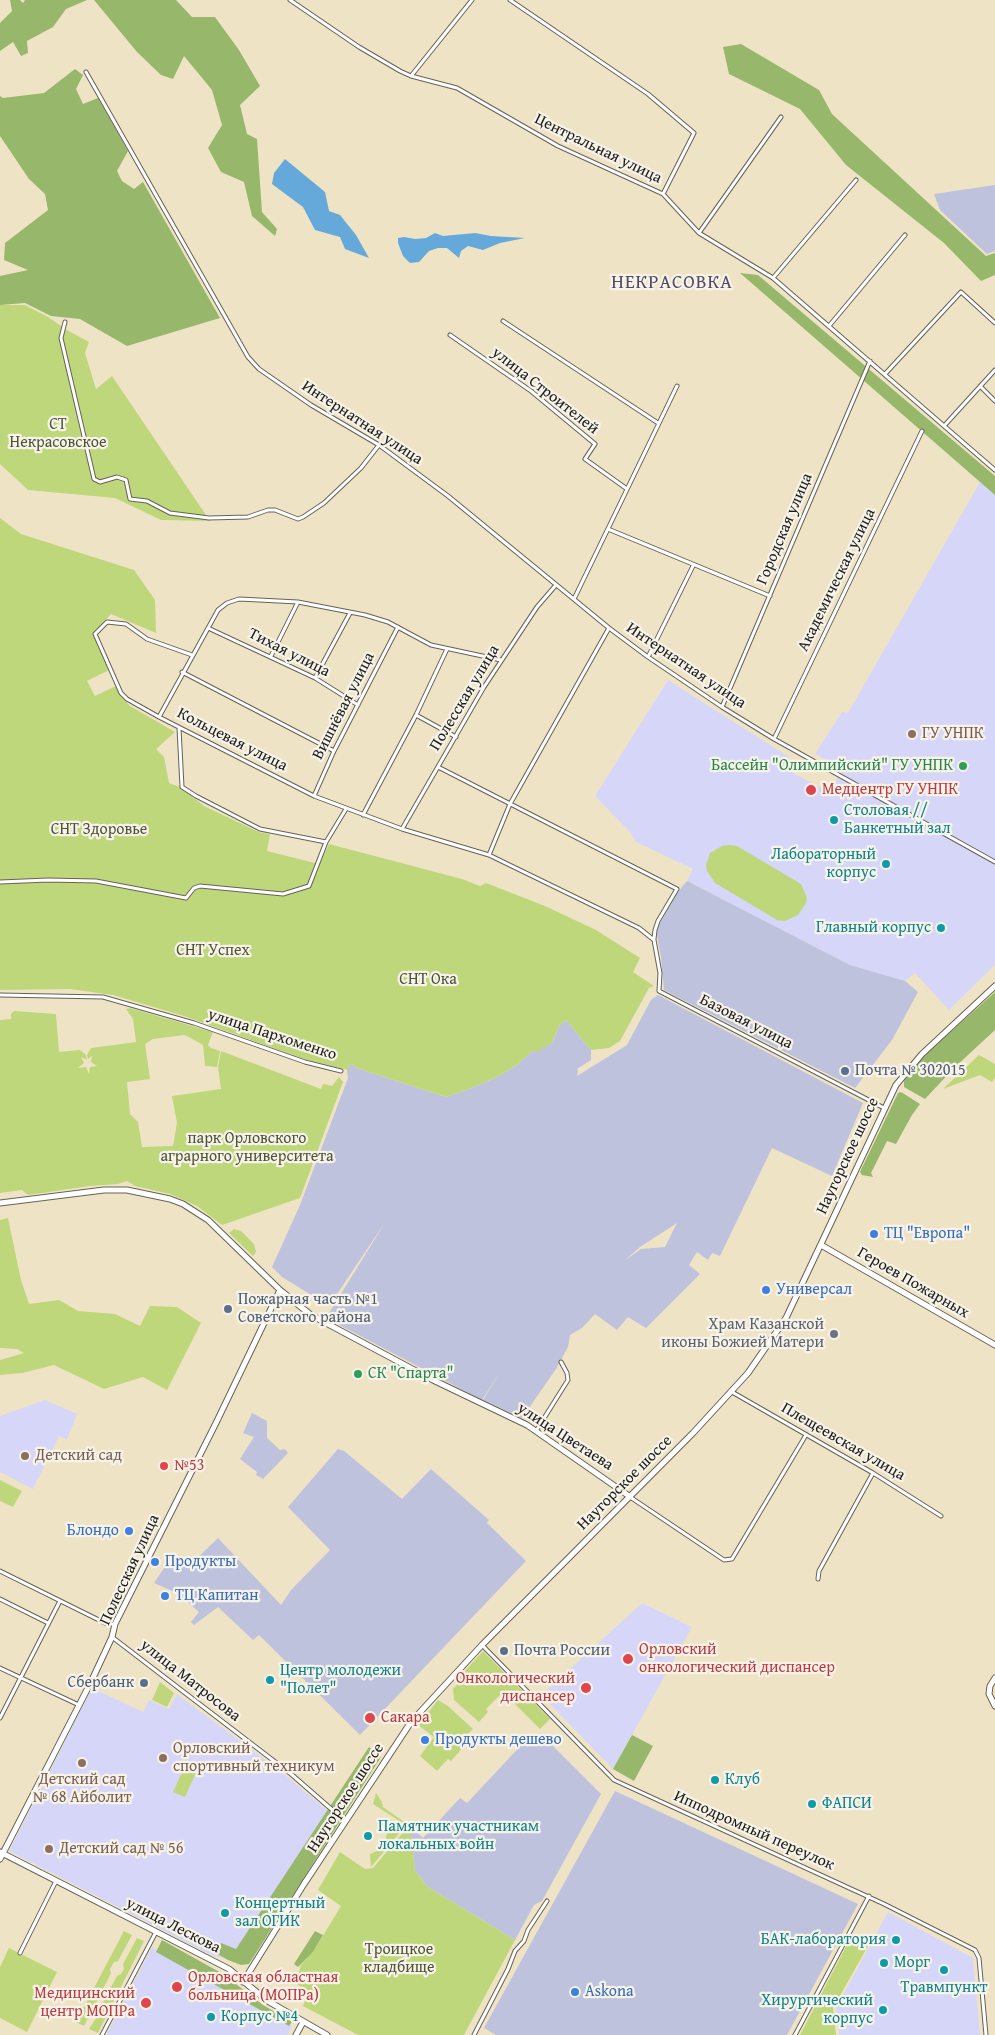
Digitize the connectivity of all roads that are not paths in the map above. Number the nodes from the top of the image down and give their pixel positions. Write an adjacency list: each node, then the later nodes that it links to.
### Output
1 (290, 0): 5 (street, Центральная улица)
2 (472, 0): 5 (street)
3 (510, 0): 8 (street)
4 (86, 72): 26 (street, Интернатная улица)
5 (411, 76): 8 (street, Центральная улица)
6 (782, 117): 9 (street)
7 (856, 180): 11 (street)
8 (663, 194): 9 (street, Центральная улица)
9 (699, 233): 11 (street, Центральная улица)
10 (905, 235): 15 (street)
11 (773, 278): 15 (street, Центральная улица)
12 (503, 320): 23 (street)
13 (65, 322): 26 (street)
14 (995, 323): 19 (street)
15 (829, 326): 17 (street, Центральная улица)
16 (450, 335): 28 (street, улица Строителей)
17 (870, 361): 19 (street, Центральная улица); 32 (street, Городская улица)
18 (995, 370): 21 (street)
19 (885, 374): 24 (street, Центральная улица)
20 (677, 386): 23 (street)
21 (980, 386): 22 (street); 24 (street)
22 (995, 401)
23 (658, 424): 28 (street)
24 (944, 426): 27 (street, Центральная улица)
25 (922, 431): 52 (street, Академическая улица)
26 (379, 445): 31 (street, Интернатная улица)
27 (995, 470)
28 (627, 489): 29 (street)
29 (608, 528): 30 (street); 33 (street)
30 (693, 566): 32 (street); 42 (street)
31 (556, 585): 33 (street, Интернатная улица); 43 (street, Полесская улица)
32 (770, 596): 47 (street, Городская улица)
33 (574, 599): 38 (street, Интернатная улица)
34 (298, 602): 35 (street, Кольцевая улица); 37 (street, Кольцевая улица); 41 (street)
35 (350, 613): 36 (street, Кольцевая улица); 45 (street)
36 (398, 627): 39 (street, Кольцевая улица); 46 (street, Вишнёвая улица)
37 (208, 628): 40 (street, Кольцевая улица); 41 (street, Тихая улица)
38 (609, 628): 42 (street, Интернатная улица); 56 (street)
39 (447, 649): 43 (street, Кольцевая улица); 48 (street)
40 (192, 655): 44 (street, Кольцевая улица); 49 (street)
41 (271, 656): 45 (street, Тихая улица)
42 (648, 657): 47 (street, Интернатная улица)
43 (501, 660): 51 (street, Полесская улица)
44 (182, 672): 49 (street, Кольцевая улица); 53 (street)
45 (315, 678): 46 (street, Тихая улица)
46 (358, 705): 53 (street, Вишнёвая улица)
47 (722, 707): 52 (street, Интернатная улица)
48 (416, 716): 51 (street); 58 (street)
49 (159, 717): 50 (street, Кольцевая улица)
50 (179, 727): 55 (street, Кольцевая улица); 60 (street)
51 (456, 737): 54 (street, Полесская улица)
52 (774, 739): 62 (street, Интернатная улица)
53 (334, 751): 55 (street, Вишнёвая улица)
54 (438, 767): 56 (street); 59 (street, Полесская улица)
55 (314, 796): 57 (street, Кольцевая улица)
56 (510, 804): 61 (street); 64 (street)
57 (346, 808): 58 (street, Кольцевая улица); 60 (street)
58 (363, 815): 59 (street, Кольцевая улица)
59 (402, 829): 61 (street, Кольцевая улица)
60 (326, 842): 63 (street)
61 (489, 855): 64 (street, Кольцевая улица)
62 (995, 862)
63 (0, 882)
64 (654, 940): 68 (street, Базовая улица)
65 (995, 986): 68 (main road, Наугорское шоссе)
66 (0, 995): 67 (street, улица Пархоменко)
67 (341, 1071)
68 (884, 1108): 70 (main road, Наугорское шоссе)
69 (0, 1203): 71 (main road, улица Цветаева)
70 (821, 1246): 72 (main road, Героев Пожарных); 74 (main road, Наугорское шоссе)
71 (280, 1290): 75 (main road, улица Цветаева); 85 (main road, Полесская улица)
72 (995, 1345)
73 (562, 1362): 75 (street)
74 (732, 1392): 76 (street, Плещеевская улица); 78 (main road, Наугорское шоссе)
75 (536, 1430): 78 (main road, улица Цветаева)
76 (806, 1435): 77 (street, Плещеевская улица); 78 (street, улица Цветаева)
77 (873, 1473): 79 (street, Плещеевская улица); 81 (street)
78 (629, 1496): 87 (main road, Наугорское шоссе)
79 (941, 1516)
80 (0, 1571): 83 (street)
81 (818, 1579)
82 (0, 1599): 84 (street)
83 (60, 1601): 84 (street); 85 (street)
84 (48, 1623): 89 (street)
85 (115, 1624): 86 (main road, Полесская улица)
86 (112, 1637): 91 (main road, Полесская улица); 94 (street, улица Матросова)
87 (482, 1646): 94 (main road, Наугорское шоссе); 97 (street, Ипподромный переулок)
88 (0, 1668): 89 (street)
89 (20, 1677): 91 (street); 93 (street)
90 (995, 1678): 92 (main road)
91 (79, 1705): 95 (main road, Полесская улица)
92 (995, 1706)
93 (0, 1718)
94 (345, 1821): 101 (main road, Наугорское шоссе)
95 (1, 1855): 96 (main road, улица Лескова)
96 (56, 1881): 99 (main road, улица Лескова); 100 (street)
97 (869, 1896): 107 (street); 108 (street, Ипподромный переулок)
98 (547, 1901): 106 (street)
99 (156, 1932): 101 (main road, улица Лескова); 103 (street)
100 (20, 1953)
101 (243, 1982): 102 (main road, улица Лескова)
102 (303, 2022): 104 (main road); 105 (main road, улица Лескова)
103 (102, 2035)
104 (296, 2035)
105 (327, 2035)
106 (474, 2035)
107 (795, 2035)
108 (986, 2035)

